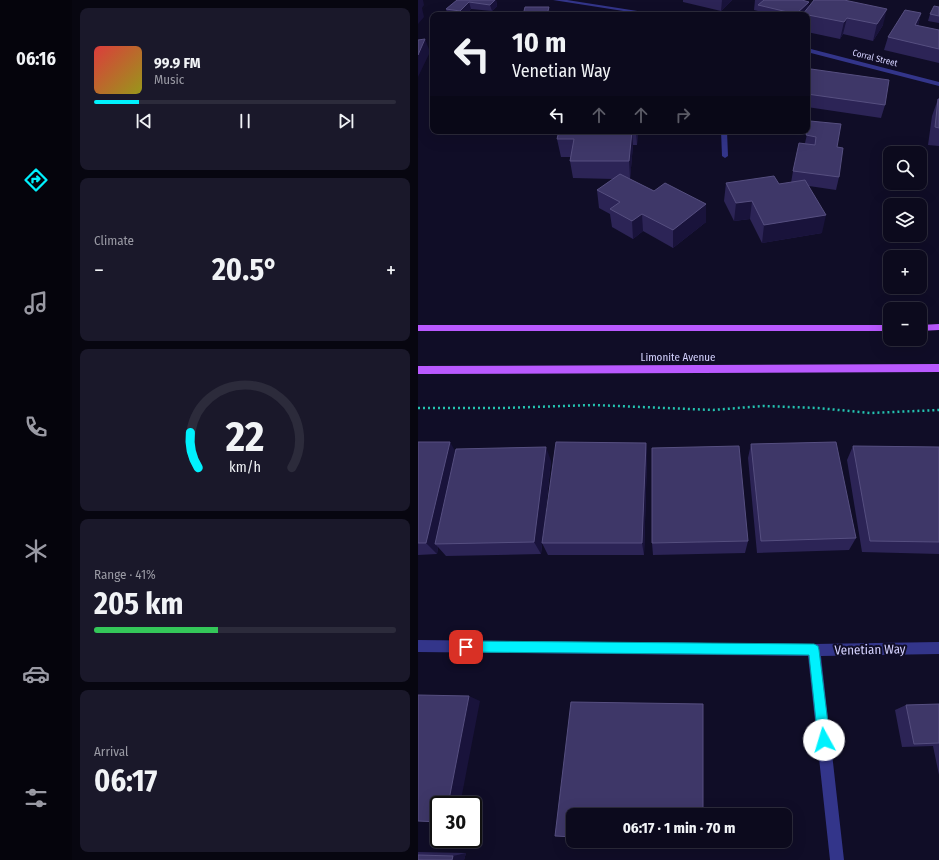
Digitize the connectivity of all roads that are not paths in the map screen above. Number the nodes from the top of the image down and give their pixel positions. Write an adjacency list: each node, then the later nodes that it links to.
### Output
1 (556, 0): 2 (street)
2 (639, 12)
3 (810, 51): 4 (street, Corral Street)
4 (939, 84)
5 (724, 134): 6 (street)
6 (725, 156)
7 (939, 327): 10 (main road)
8 (418, 328): 9 (main road)
9 (883, 328)
10 (927, 328)
11 (939, 368): 12 (main road, Limonite Avenue)
12 (418, 370)
13 (418, 646): 15 (street, Venetian Way)
14 (939, 648): 15 (street, Venetian Way)
15 (814, 650): 16 (street)
16 (837, 860)

